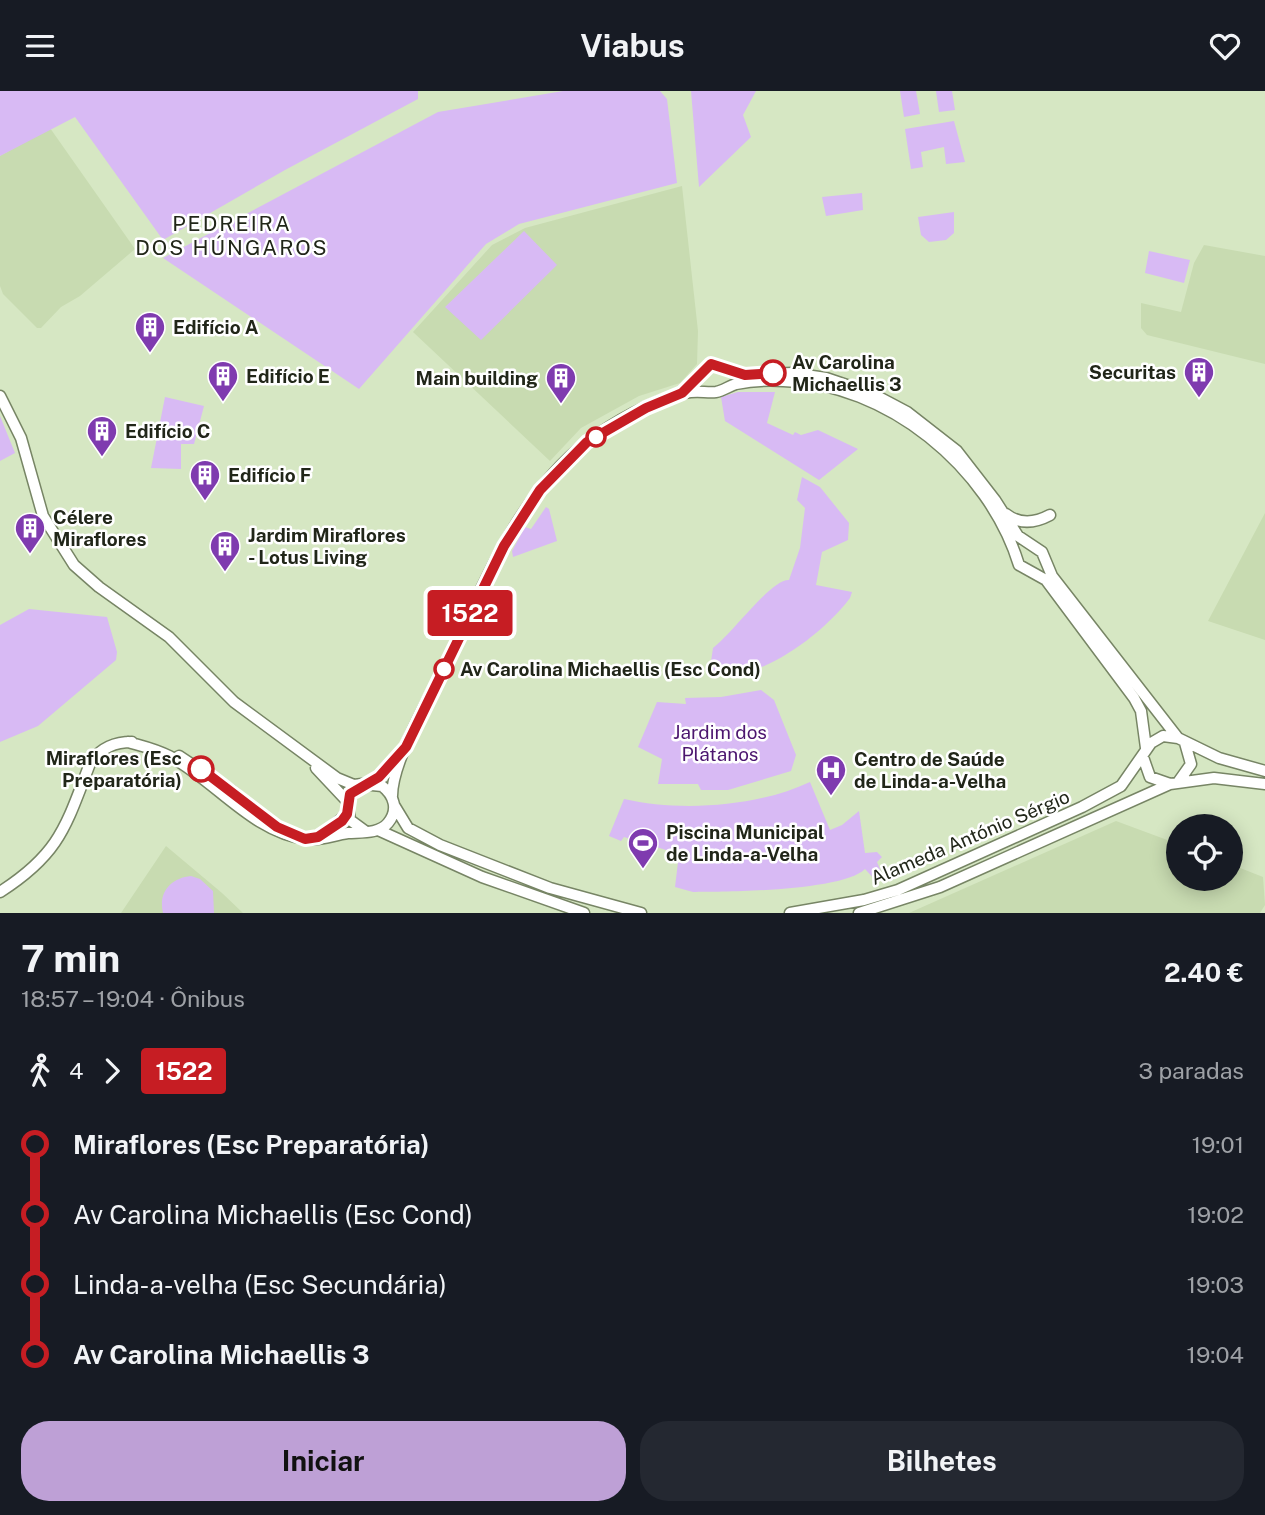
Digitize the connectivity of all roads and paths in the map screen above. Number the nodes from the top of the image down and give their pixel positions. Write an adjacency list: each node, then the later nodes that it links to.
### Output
1 (724, 367): 2 (street); 3 (street); 7 (street)
2 (701, 373): 4 (street); 5 (street)
3 (725, 388): 4 (street); 10 (street)
4 (708, 391): 5 (street)
5 (682, 393): 14 (street)
6 (0, 396): 16 (street)
7 (1003, 512): 8 (street); 9 (street)
8 (1050, 515)
9 (1027, 545): 10 (street); 11 (street)
10 (1017, 557): 12 (street)
11 (1043, 560): 12 (street); 13 (street)
12 (1033, 571): 15 (street)
13 (1181, 740): 15 (street); 17 (street); 18 (street)
14 (406, 747): 19 (street); 22 (street)
15 (1145, 752): 18 (street); 30 (street, Alameda António Sérgio)
16 (307, 757): 19 (street); 21 (street)
17 (1265, 771)
18 (1174, 783): 20 (street, Alameda António Sérgio); 31 (street, Alameda António Sérgio)
19 (365, 784): 21 (street); 22 (street)
20 (1265, 784)
21 (347, 801): 23 (street)
22 (393, 801): 24 (street); 29 (street)
23 (347, 814): 25 (street); 26 (street)
24 (378, 830): 25 (street); 28 (street)
25 (365, 831): 26 (street)
26 (305, 839): 27 (street)
27 (0, 892)
28 (584, 913)
29 (642, 913)
30 (790, 913)
31 (859, 913)

